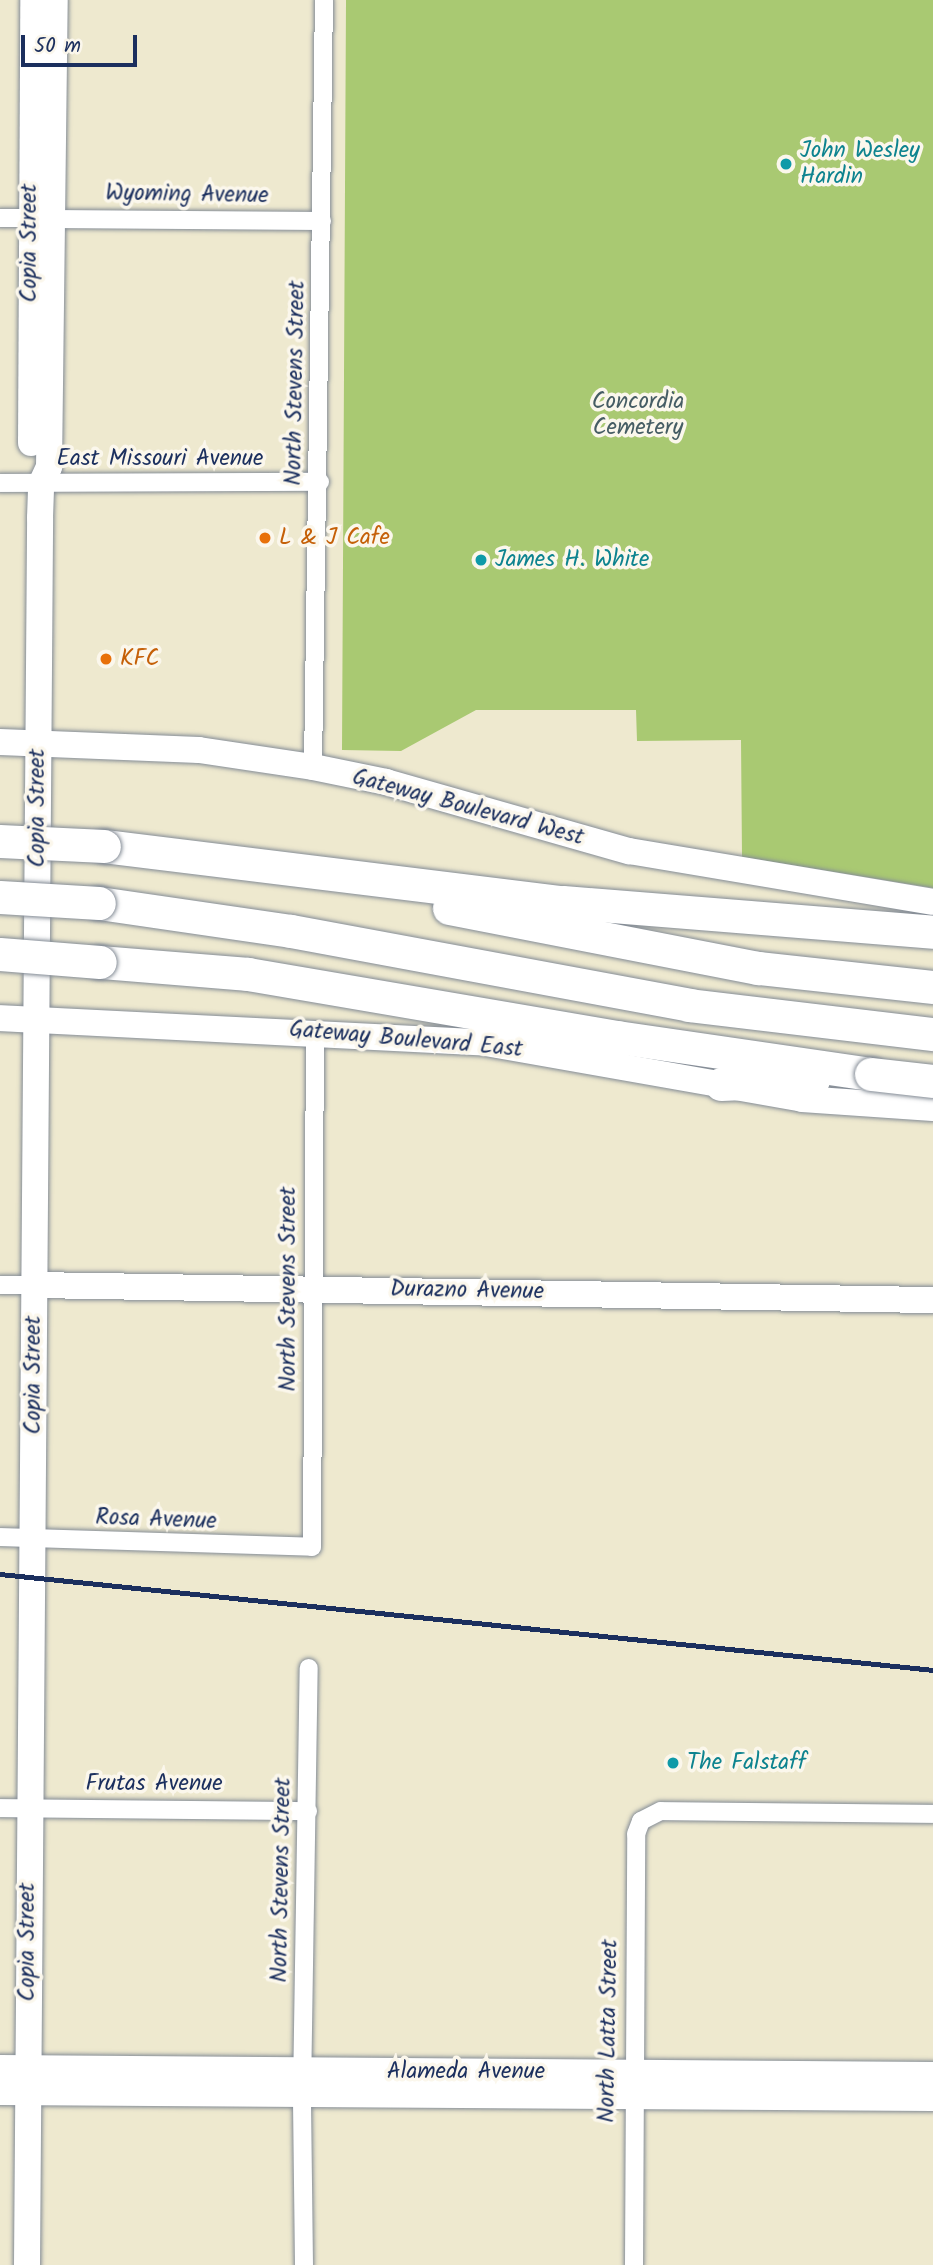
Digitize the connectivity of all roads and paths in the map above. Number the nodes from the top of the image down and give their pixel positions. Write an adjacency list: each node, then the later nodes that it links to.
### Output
1 (33, 0): 5 (main road, Copia Street)
2 (55, 0): 5 (main road, Copia Street)
3 (324, 0): 6 (street, North Stevens Street)
4 (0, 218): 5 (street, Wyoming Avenue)
5 (41, 218): 6 (street, Wyoming Avenue); 9 (main road, Copia Street)
6 (322, 221): 7 (street, North Stevens Street)
7 (320, 482): 9 (street, East Missouri Avenue); 12 (street, North Stevens Street)
8 (0, 483): 9 (street, East Missouri Avenue)
9 (40, 484): 11 (main road, Copia Street)
10 (0, 742): 11 (main road, Gateway Boulevard West)
11 (38, 744): 12 (main road, Gateway Boulevard West); 21 (main road, Copia Street)
12 (313, 767): 16 (main road, Gateway Boulevard West)
13 (0, 841): 14 (highway, bridge)
14 (269, 866): 17 (highway); 19 (highway)
15 (0, 897): 23 (highway, bridge)
16 (933, 902)
17 (933, 932)
18 (0, 954): 25 (highway, bridge)
19 (933, 987)
20 (0, 1018): 21 (main road, Gateway Boulevard East)
21 (37, 1018): 22 (main road, Gateway Boulevard East); 29 (main road, Copia Street)
22 (315, 1031): 26 (main road, Gateway Boulevard East); 30 (street, North Stevens Street)
23 (933, 1034)
24 (933, 1075): 26 (highway)
25 (933, 1081)
26 (721, 1084): 27 (main road, Gateway Boulevard East)
27 (933, 1108)
28 (0, 1285): 29 (street, Durazno Avenue)
29 (34, 1285): 30 (main road, Durazno Avenue); 33 (main road, Copia Street)
30 (314, 1288): 31 (main road, Durazno Avenue); 34 (street, North Stevens Street)
31 (933, 1300)
32 (0, 1537): 33 (street, Rosa Avenue)
33 (32, 1539): 34 (street, Rosa Avenue); 37 (main road, Copia Street)
34 (312, 1547)
35 (309, 1668): 38 (street, North Stevens Street)
36 (0, 1808): 37 (street, Frutas Avenue)
37 (30, 1808): 38 (street, Frutas Avenue); 42 (main road, Copia Street)
38 (308, 1811): 43 (street, North Stevens Street)
39 (933, 1814): 44 (street, North Latta Street)
40 (0, 2068): 42 (main road, Alameda Avenue)
41 (933, 2075): 44 (main road, Alameda Avenue)
42 (27, 2080): 43 (main road, Alameda Avenue); 45 (main road, Alameda Avenue); 47 (main road, Copia Street)
43 (302, 2082): 44 (main road, Alameda Avenue); 48 (street, North Stevens Street)
44 (632, 2084): 46 (main road, Alameda Avenue); 49 (street, North Latta Street)
45 (0, 2092)
46 (933, 2098)
47 (27, 2265)
48 (304, 2265)
49 (634, 2265)

